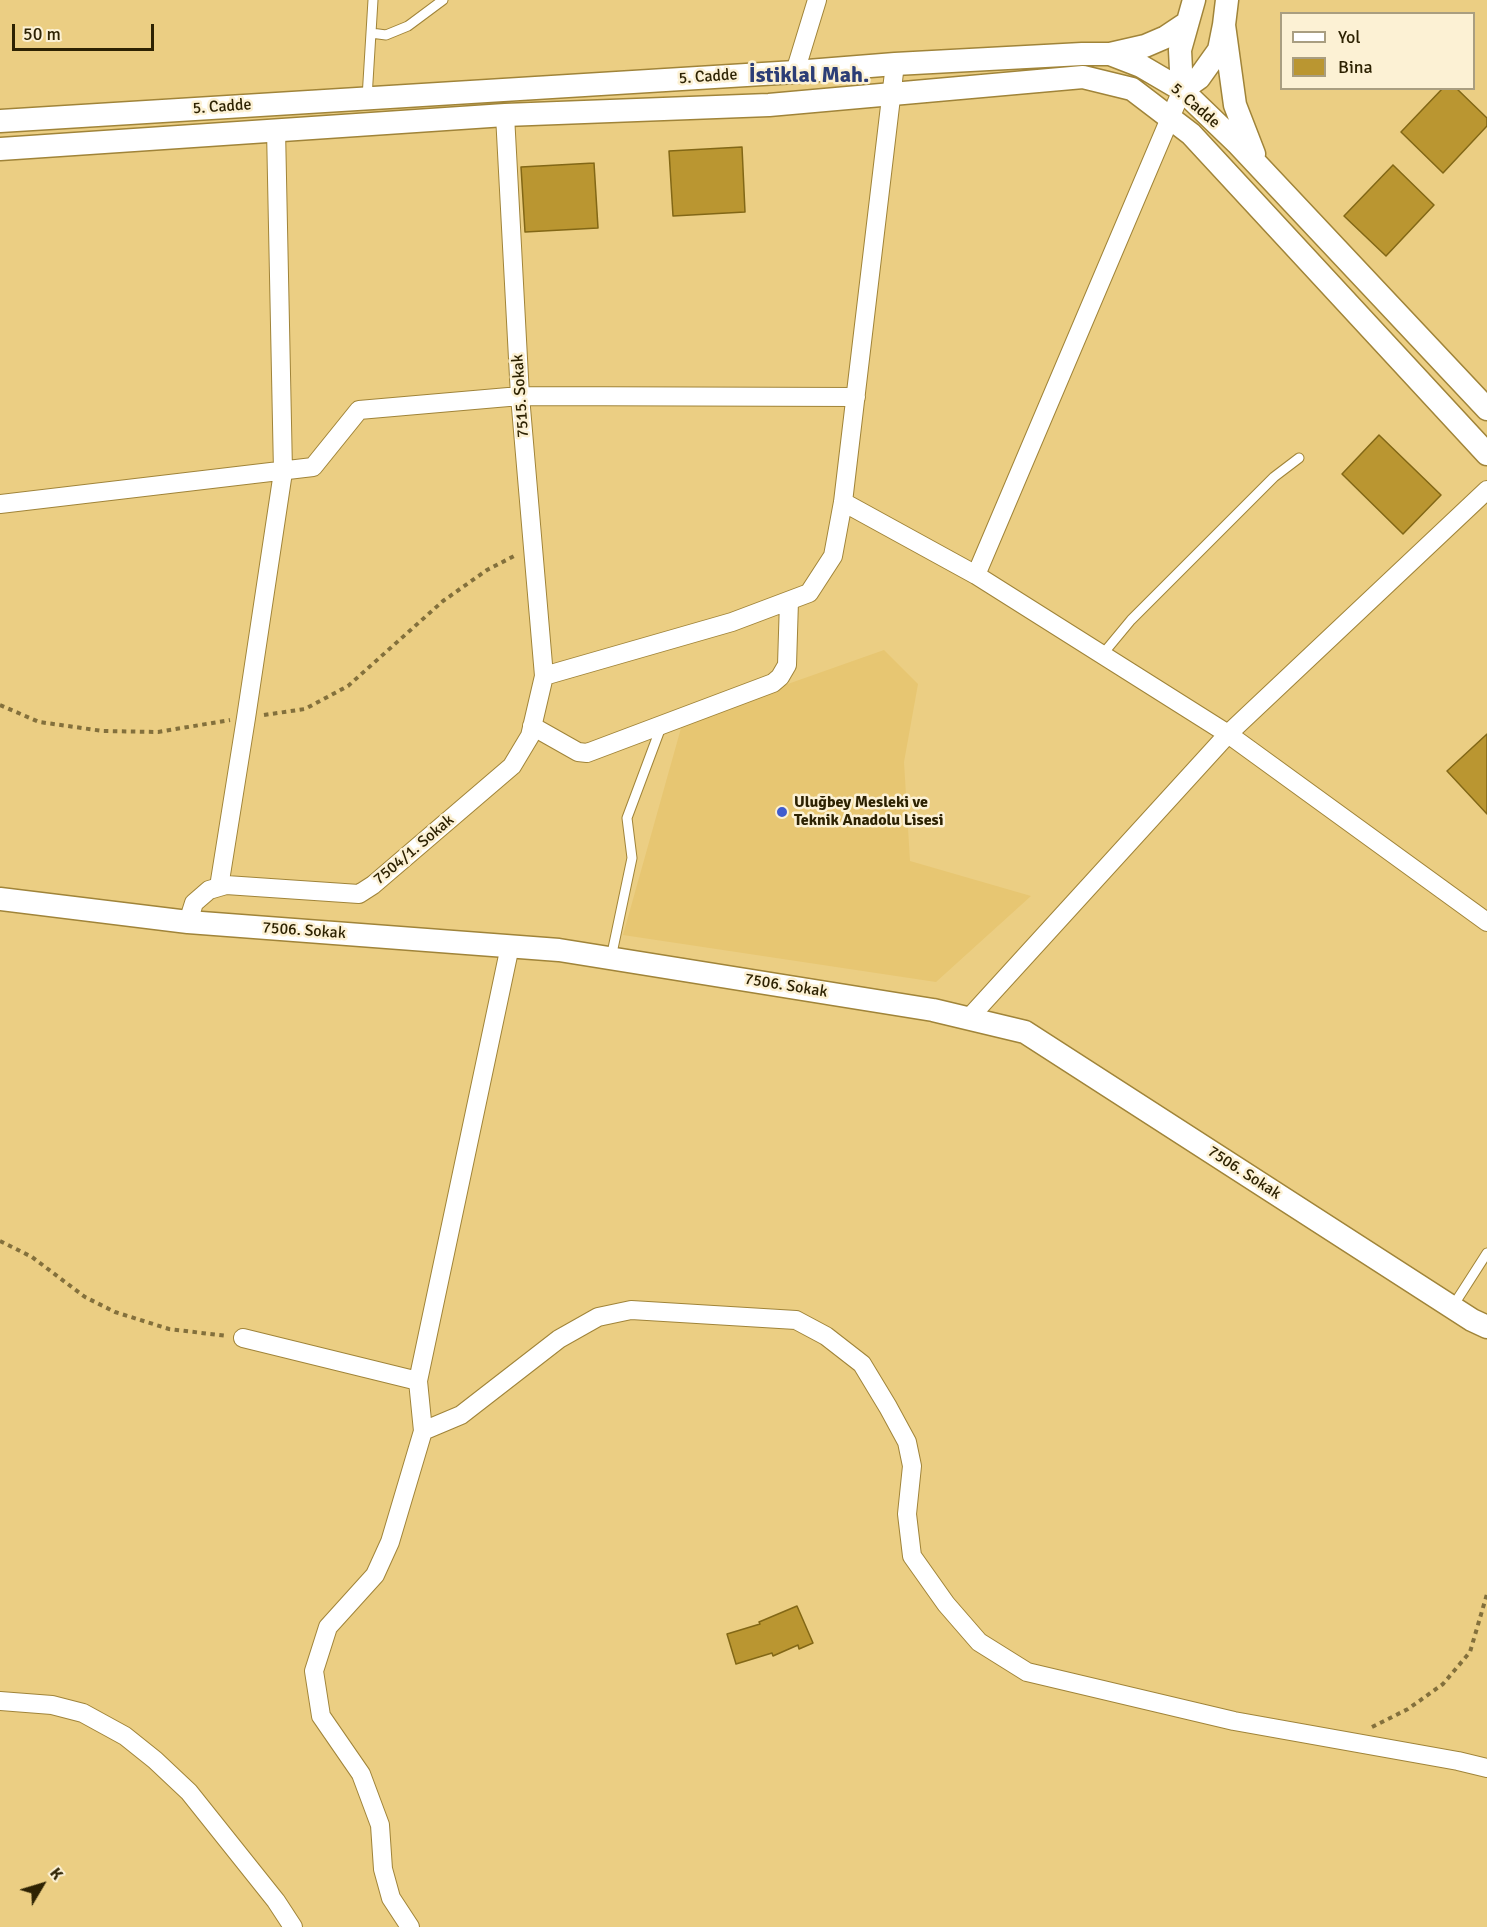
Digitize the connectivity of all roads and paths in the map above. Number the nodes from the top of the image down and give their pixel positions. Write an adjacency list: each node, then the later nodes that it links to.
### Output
1 (373, 0): 8 (lane)
2 (443, 0): 8 (lane)
3 (817, 0): 11 (street)
4 (1194, 0): 6 (street)
5 (1227, 0): 7 (street)
6 (1187, 23): 9 (street); 12 (street)
7 (1224, 25): 12 (street); 20 (street)
8 (371, 33): 14 (lane)
9 (1110, 54): 10 (street, 5. Cadde); 12 (street, 5. Cadde)
10 (895, 64): 11 (street, 5. Cadde); 13 (street)
11 (795, 72): 14 (street, 5. Cadde)
12 (1182, 90): 16 (street); 20 (street, 5. Cadde)
13 (891, 94): 15 (street); 16 (street); 22 (street)
14 (367, 98): 17 (street, 5. Cadde)
15 (505, 115): 18 (street); 21 (street, 7515. Sokak)
16 (1170, 118): 24 (street); 31 (street)
17 (0, 121)
18 (276, 129): 19 (street); 26 (street)
19 (0, 149)
20 (1257, 164): 23 (street, 5. Cadde)
21 (520, 396): 22 (street); 26 (street); 30 (street, 7515. Sokak)
22 (856, 397): 28 (street)
23 (1487, 409)
24 (1487, 454)
25 (1299, 458): 33 (lane)
26 (283, 472): 29 (street); 36 (street)
27 (1487, 490): 39 (street)
28 (843, 502): 31 (street); 32 (street)
29 (0, 504)
30 (533, 546): 34 (street, 7515. Sokak); 36 (path)
31 (976, 575): 33 (street)
32 (789, 601): 34 (street); 37 (street)
33 (1102, 655): 39 (street)
34 (544, 676): 38 (street, 7504/1. Sokak)
35 (0, 705): 36 (path)
36 (246, 718): 40 (street)
37 (662, 725): 38 (street); 45 (lane)
38 (532, 726): 40 (street, 7504/1. Sokak)
39 (1228, 734): 43 (street); 46 (street)
40 (219, 887): 42 (street)
41 (0, 899): 42 (street, 7506. Sokak)
42 (188, 922): 44 (street, 7506. Sokak)
43 (1487, 922)
44 (510, 946): 45 (street, 7506. Sokak); 52 (street)
45 (611, 958): 46 (street, 7506. Sokak)
46 (969, 1018): 49 (street, 7506. Sokak)
47 (0, 1240): 51 (path)
48 (1487, 1253): 49 (lane)
49 (1452, 1307): 50 (street, 7506. Sokak)
50 (1486, 1324)
51 (243, 1338): 52 (street)
52 (418, 1381): 53 (street)
53 (423, 1431): 56 (street); 59 (street)
54 (1487, 1594): 56 (path)
55 (0, 1701): 58 (street)
56 (1345, 1741): 57 (street)
57 (1487, 1768)
58 (292, 1927)
59 (410, 1927)

